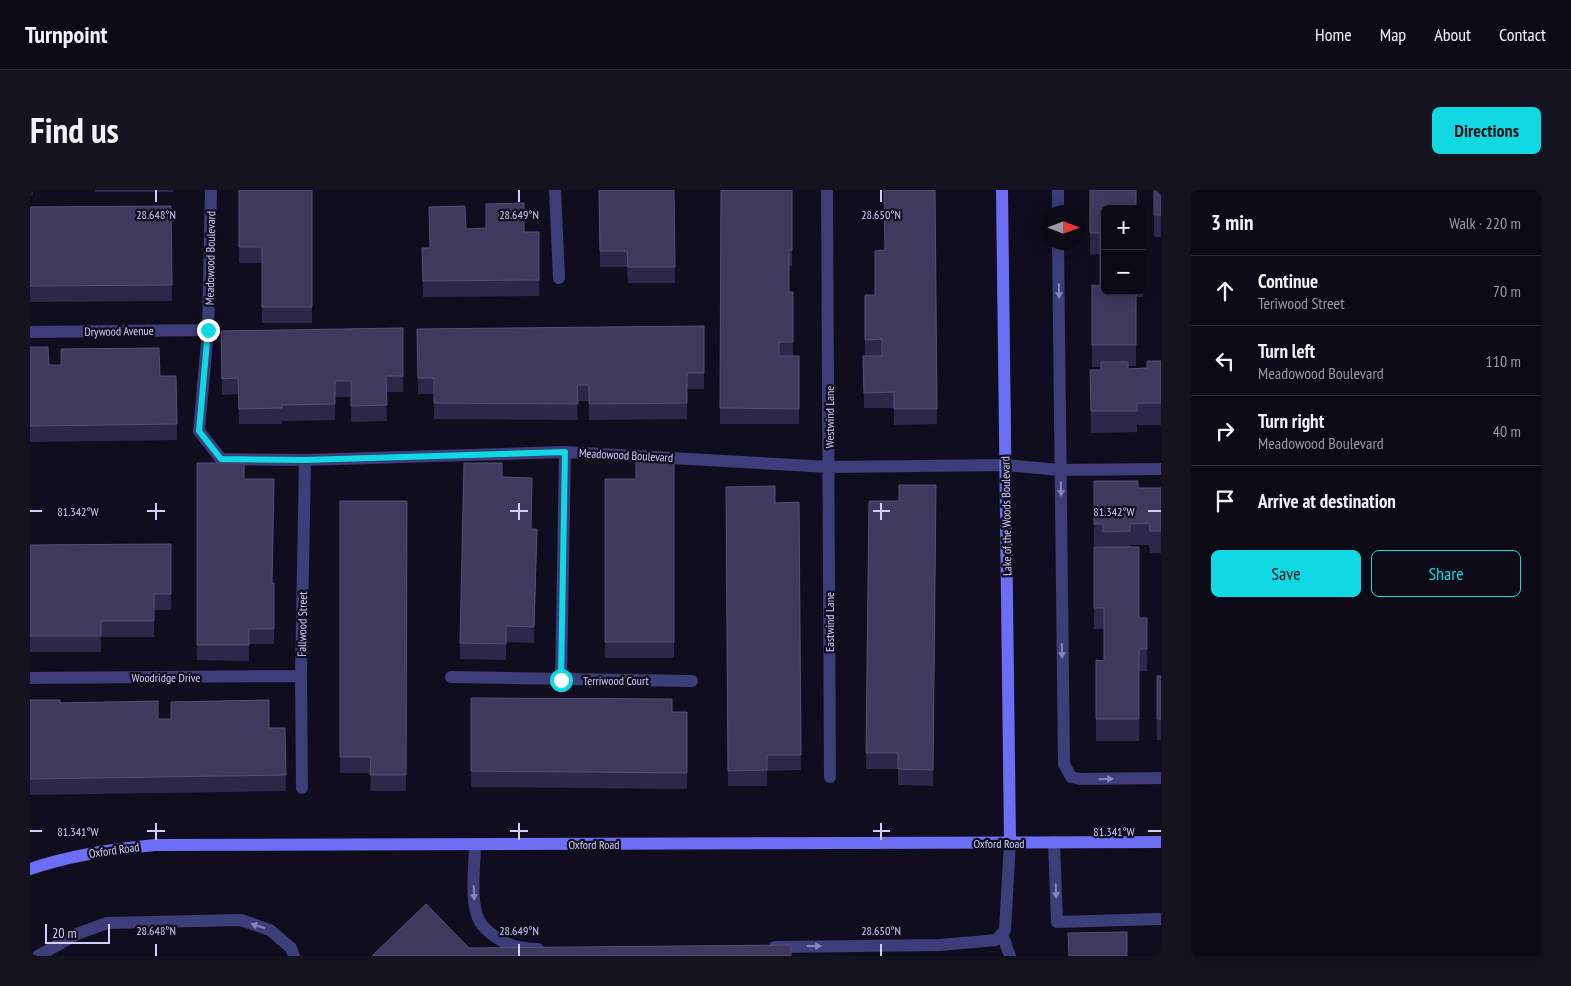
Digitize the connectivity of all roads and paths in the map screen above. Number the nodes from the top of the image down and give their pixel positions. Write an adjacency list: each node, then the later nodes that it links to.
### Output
1 (211, 190): 9 (street, Meadowood Boulevard)
2 (556, 190): 8 (street)
3 (827, 190): 14 (street, Westwind Lane)
4 (1002, 190): 13 (street, Lake of the Woods Boulevard)
5 (1058, 190): 6 (street)
6 (1058, 205)
7 (1058, 250): 16 (street, one-way to 16)
8 (559, 278)
9 (208, 330): 10 (street, Drywood Avenue); 12 (street, Meadowood Boulevard)
10 (30, 332)
11 (565, 452): 12 (street, Meadowood Boulevard); 14 (street, Meadowood Boulevard); 20 (street)
12 (305, 460): 17 (street, Fallwood Street)
13 (1006, 465): 14 (street); 16 (street); 25 (street, Lake of the Woods Boulevard)
14 (829, 467): 22 (street, Eastwind Lane)
15 (1161, 468): 16 (street)
16 (1060, 470): 23 (street, one-way to 23)
17 (301, 676): 19 (street, Woodridge Drive); 24 (street, Fallwood Street)
18 (451, 677): 20 (street, Terriwood Court)
19 (30, 678)
20 (561, 680): 21 (street, Terriwood Court)
21 (692, 681)
22 (830, 777)
23 (1161, 778)
24 (302, 788)
25 (1010, 842): 26 (street, Oxford Road); 28 (street, Oxford Road); 31 (street)
26 (1054, 842): 27 (street, Oxford Road); 30 (street, one-way to 30)
27 (1161, 842)
28 (475, 844): 29 (street, Oxford Road); 33 (street, one-way to 33)
29 (30, 869)
30 (1161, 919)
31 (1002, 934): 32 (street, one-way to 31); 36 (street)
32 (766, 947)
33 (546, 948)
34 (38, 956): 35 (street, one-way to 34)
35 (294, 956)
36 (1010, 956)

